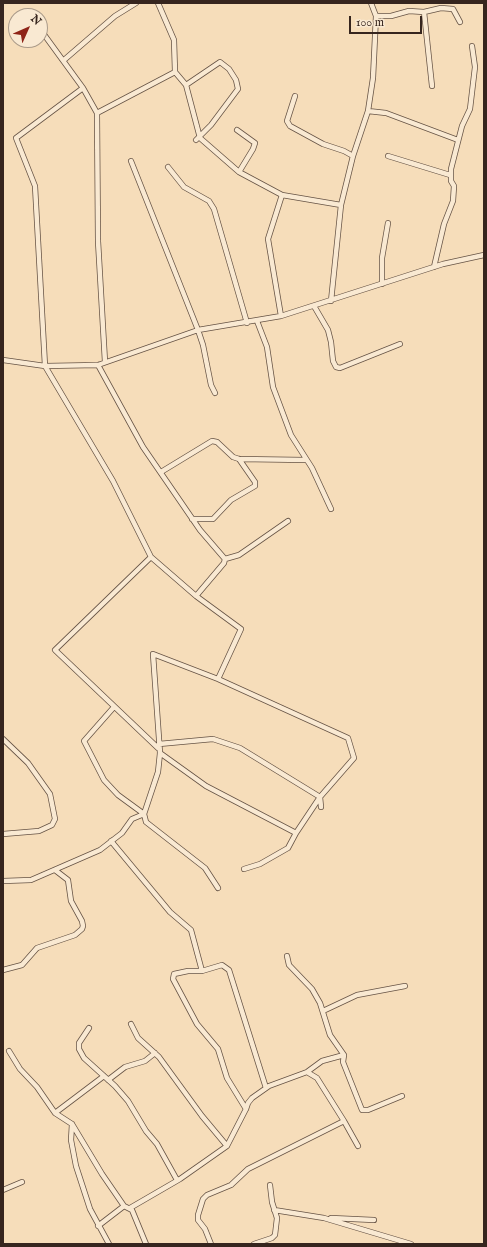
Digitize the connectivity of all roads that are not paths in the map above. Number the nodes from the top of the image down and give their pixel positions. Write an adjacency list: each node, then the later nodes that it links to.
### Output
1 (136, 3): 10 (street)
2 (158, 3): 11 (street)
3 (371, 3): 6 (street)
4 (441, 6): 5 (street); 7 (street)
5 (424, 12): 6 (street); 13 (street)
6 (376, 16): 16 (street)
7 (460, 22)
8 (48, 39): 10 (street)
9 (472, 46): 20 (street)
10 (64, 60): 14 (street)
11 (175, 72): 12 (street); 17 (street)
12 (186, 84): 19 (street); 19 (street)
13 (432, 86)
14 (83, 88): 17 (street); 43 (street)
15 (295, 96): 21 (street)
16 (368, 111): 20 (street); 21 (street)
17 (97, 113): 41 (street)
18 (237, 130): 25 (street)
19 (198, 139): 25 (street)
20 (458, 140): 26 (street)
21 (353, 156): 28 (street)
22 (388, 156): 26 (street)
23 (131, 161): 38 (street)
24 (168, 167): 37 (street)
25 (239, 172): 27 (street)
26 (450, 175): 31 (street)
27 (282, 195): 28 (street); 35 (street)
28 (341, 205): 33 (street)
29 (388, 223): 32 (street)
30 (484, 255): 31 (street)
31 (434, 267): 32 (street)
32 (382, 284): 33 (street)
33 (331, 301): 34 (street)
34 (314, 306): 35 (street); 39 (street)
35 (281, 316): 36 (street)
36 (257, 321): 37 (street); 46 (street)
37 (247, 323): 38 (street)
38 (198, 330): 41 (street); 44 (street)
39 (400, 344)
40 (3, 360): 43 (street)
41 (105, 362): 42 (street)
42 (98, 365): 43 (street); 47 (street)
43 (45, 366): 51 (street)
44 (215, 393)
45 (239, 459): 46 (street); 47 (street); 49 (street)
46 (306, 460): 48 (street)
47 (161, 472): 49 (street)
48 (331, 509)
49 (192, 519): 52 (street)
50 (288, 521): 52 (street)
51 (151, 557): 53 (street); 55 (street)
52 (225, 559): 53 (street)
53 (196, 596): 54 (street)
54 (218, 679): 57 (street); 59 (street)
55 (114, 707): 57 (street); 61 (street)
56 (3, 739): 63 (street)
57 (159, 746): 58 (street); 59 (street)
58 (160, 753): 61 (street); 62 (street)
59 (320, 797): 60 (street); 62 (street)
60 (322, 807)
61 (144, 814): 64 (street); 68 (street)
62 (296, 833): 65 (street)
63 (3, 834)
64 (111, 841): 66 (street); 71 (street)
65 (244, 869)
66 (55, 870): 67 (street); 70 (street)
67 (3, 881)
68 (218, 888)
69 (287, 956): 73 (street)
70 (3, 970)
71 (202, 971): 82 (street); 84 (street)
72 (405, 986): 73 (street)
73 (323, 1011): 78 (street)
74 (131, 1024): 77 (street)
75 (89, 1028): 80 (street)
76 (9, 1051): 85 (street)
77 (155, 1053): 81 (street); 88 (street)
78 (344, 1055): 79 (street); 83 (street)
79 (307, 1072): 82 (street); 86 (street)
80 (104, 1076): 81 (street); 85 (street)
81 (108, 1080): 90 (street)
82 (266, 1088): 84 (street)
83 (402, 1096)
84 (246, 1109): 88 (street)
85 (55, 1113): 87 (street)
86 (344, 1121): 89 (street); 102 (street)
87 (72, 1124): 94 (street); 99 (street)
88 (227, 1146): 90 (street)
89 (358, 1146)
90 (177, 1180): 95 (street)
91 (22, 1182): 93 (street)
92 (270, 1185): 96 (street)
93 (3, 1190)
94 (124, 1206): 95 (street); 99 (street)
95 (130, 1208): 101 (street)
96 (274, 1210): 97 (street); 103 (street)
97 (324, 1218): 98 (street); 104 (street)
98 (374, 1220)
99 (98, 1226): 100 (street)
100 (109, 1244)
101 (146, 1244)
102 (211, 1244)
103 (254, 1244)
104 (411, 1244)

